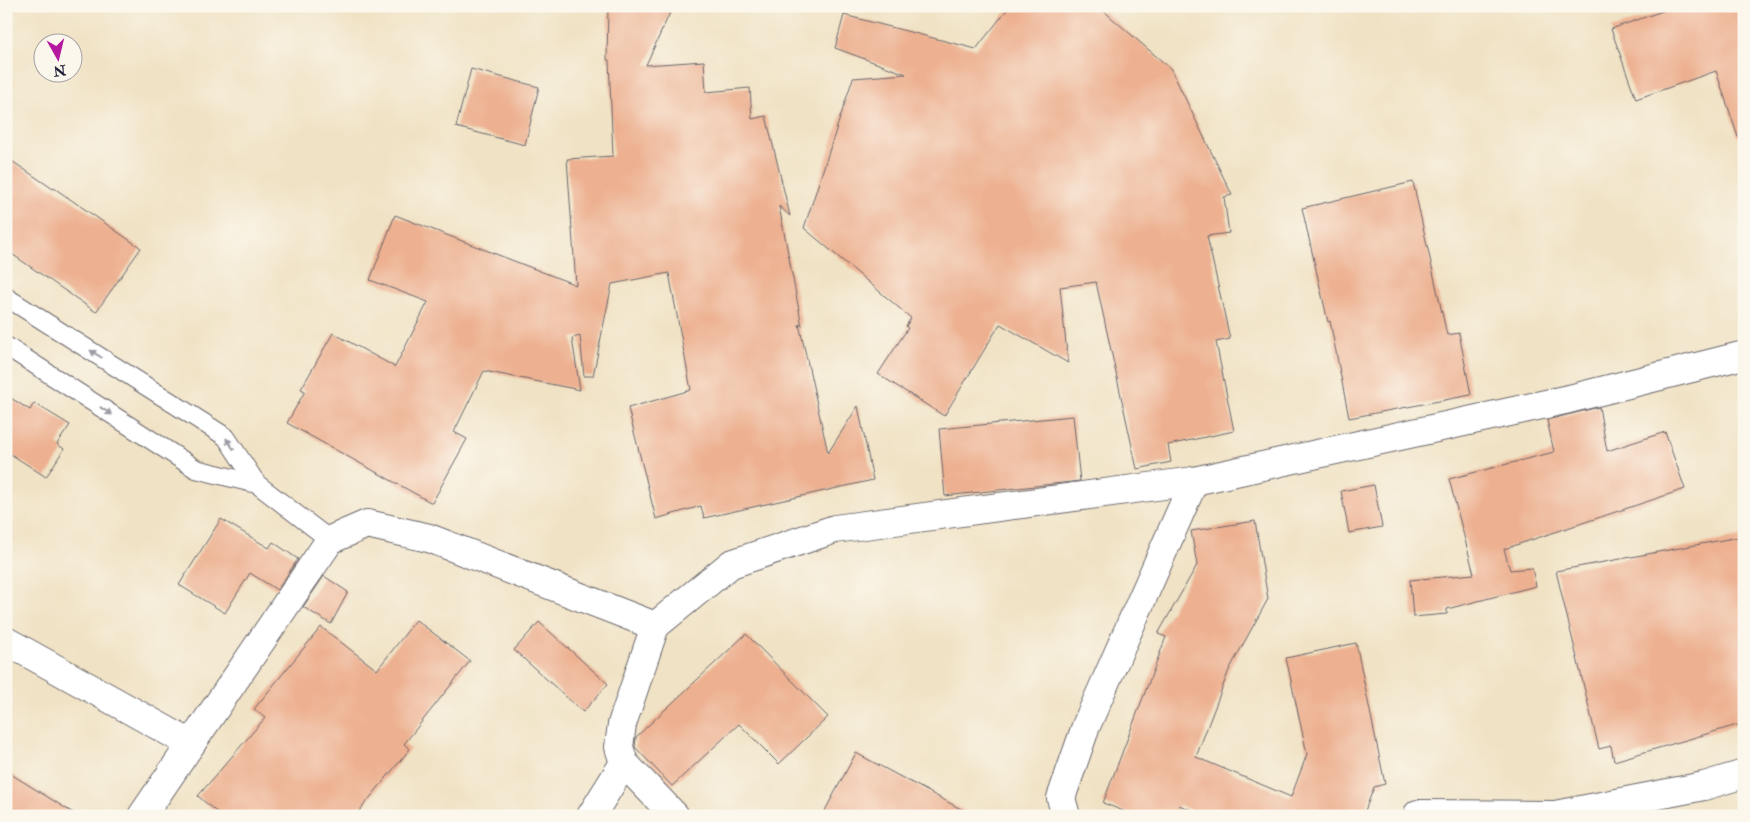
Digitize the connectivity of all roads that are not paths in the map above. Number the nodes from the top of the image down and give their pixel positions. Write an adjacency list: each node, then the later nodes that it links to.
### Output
1 (6, 297): 5 (lane, one-way to 1)
2 (6, 346): 5 (lane, one-way to 5)
3 (1744, 355): 4 (street)
4 (1194, 481): 7 (street); 16 (street)
5 (257, 484): 6 (lane)
6 (330, 540): 7 (street); 9 (street)
7 (655, 626): 10 (street)
8 (6, 641): 9 (street)
9 (191, 744): 13 (street)
10 (624, 763): 14 (street); 15 (street)
11 (1744, 774): 12 (street)
12 (1418, 814)
13 (142, 816)
14 (591, 816)
15 (675, 816)
16 (1066, 816)

